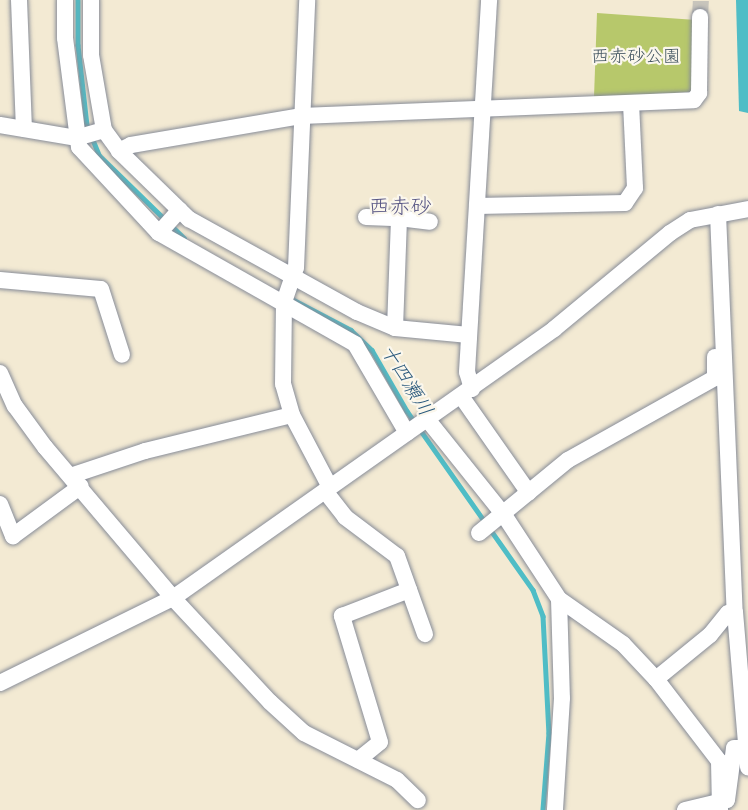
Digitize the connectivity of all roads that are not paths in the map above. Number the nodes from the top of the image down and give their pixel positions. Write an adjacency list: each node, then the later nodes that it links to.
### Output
1 (19, 0): 11 (street)
2 (65, 0): 12 (street)
3 (91, 0): 12 (street)
4 (307, 0): 9 (street)
5 (489, 0): 8 (street)
6 (700, 17): 7 (street)
7 (631, 103): 8 (street); 14 (street)
8 (482, 110): 9 (street); 14 (street)
9 (301, 116): 13 (street); 22 (street)
10 (0, 126): 11 (street)
11 (24, 129): 12 (street)
12 (90, 134): 13 (street); 21 (street)
13 (119, 151): 16 (street)
14 (477, 206): 27 (street)
15 (748, 209): 17 (street)
16 (178, 212): 21 (street); 22 (street)
17 (724, 213): 26 (street); 30 (street)
18 (366, 217): 19 (street)
19 (399, 218): 20 (street); 25 (street)
20 (430, 222)
21 (160, 231): 24 (street)
22 (293, 279): 24 (street); 25 (street)
23 (0, 280): 28 (street)
24 (284, 300): 31 (street); 33 (street)
25 (395, 328): 27 (street)
26 (724, 333): 36 (street); 43 (street)
27 (469, 335): 30 (street)
28 (122, 355)
29 (0, 374): 34 (street)
30 (467, 392): 32 (street); 36 (street)
31 (292, 415): 34 (street); 35 (street)
32 (426, 420): 33 (street); 38 (street)
33 (408, 432): 35 (street)
34 (77, 481): 37 (street); 41 (street)
35 (328, 489): 40 (street); 41 (street)
36 (529, 493): 38 (street)
37 (0, 504)
38 (502, 515): 39 (street); 42 (street)
39 (480, 532)
40 (409, 590): 44 (street); 48 (street)
41 (173, 598): 46 (street); 48 (street)
42 (559, 599): 45 (street); 52 (street)
43 (735, 612): 45 (street); 47 (street)
44 (425, 634)
45 (656, 679): 51 (street)
46 (0, 683)
47 (747, 748): 49 (street); 51 (street)
48 (358, 760): 50 (street)
49 (748, 767)
50 (418, 800)
51 (720, 806): 53 (street)
52 (555, 810)
53 (685, 810)

